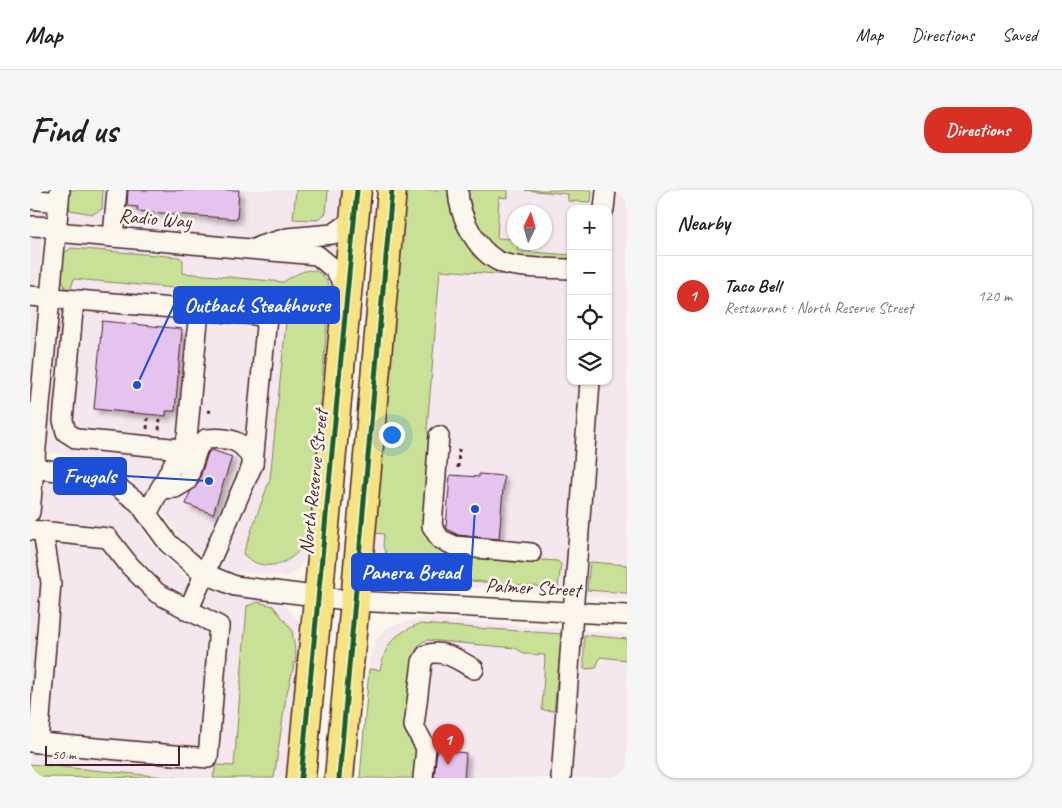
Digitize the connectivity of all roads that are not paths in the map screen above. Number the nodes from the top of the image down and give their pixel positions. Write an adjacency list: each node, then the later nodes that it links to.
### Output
1 (118, 190): 11 (street)
2 (392, 190): 31 (highway)
3 (458, 190): 13 (street)
4 (606, 190): 8 (street)
5 (59, 196): 6 (street); 10 (street)
6 (30, 199)
7 (356, 201): 12 (street, Radio Way); 14 (highway, North Reserve Street)
8 (604, 205)
9 (30, 226): 10 (street, Radio Way)
10 (56, 230): 11 (street, Radio Way); 16 (street)
11 (113, 237): 12 (street, Radio Way)
12 (250, 249): 14 (street, Radio Way)
13 (567, 270)
14 (347, 289): 30 (highway, North Reserve Street)
15 (30, 296): 16 (street)
16 (50, 298): 17 (street); 23 (street)
17 (74, 300): 18 (street); 21 (street)
18 (198, 310): 21 (street); 22 (street)
19 (590, 385): 33 (street)
20 (439, 436): 28 (street)
21 (181, 449): 24 (street)
22 (253, 464): 24 (street); 29 (street)
23 (32, 468): 25 (street); 26 (street, Palmer Street)
24 (160, 489): 26 (street)
25 (30, 512)
26 (147, 514): 29 (street, Palmer Street)
27 (36, 530): 32 (street); 37 (street)
28 (531, 553)
29 (205, 574): 30 (street, Palmer Street); 32 (street)
30 (317, 597): 31 (street, Palmer Street); 36 (highway, North Reserve Street)
31 (355, 601): 33 (street, Palmer Street); 40 (highway)
32 (188, 611): 37 (street)
33 (574, 611): 34 (street, Palmer Street); 42 (street)
34 (627, 614)
35 (474, 669): 41 (street)
36 (310, 679): 38 (highway); 39 (highway, North Reserve Street)
37 (34, 742)
38 (285, 778)
39 (301, 778)
40 (339, 778)
41 (423, 778)
42 (561, 778)

